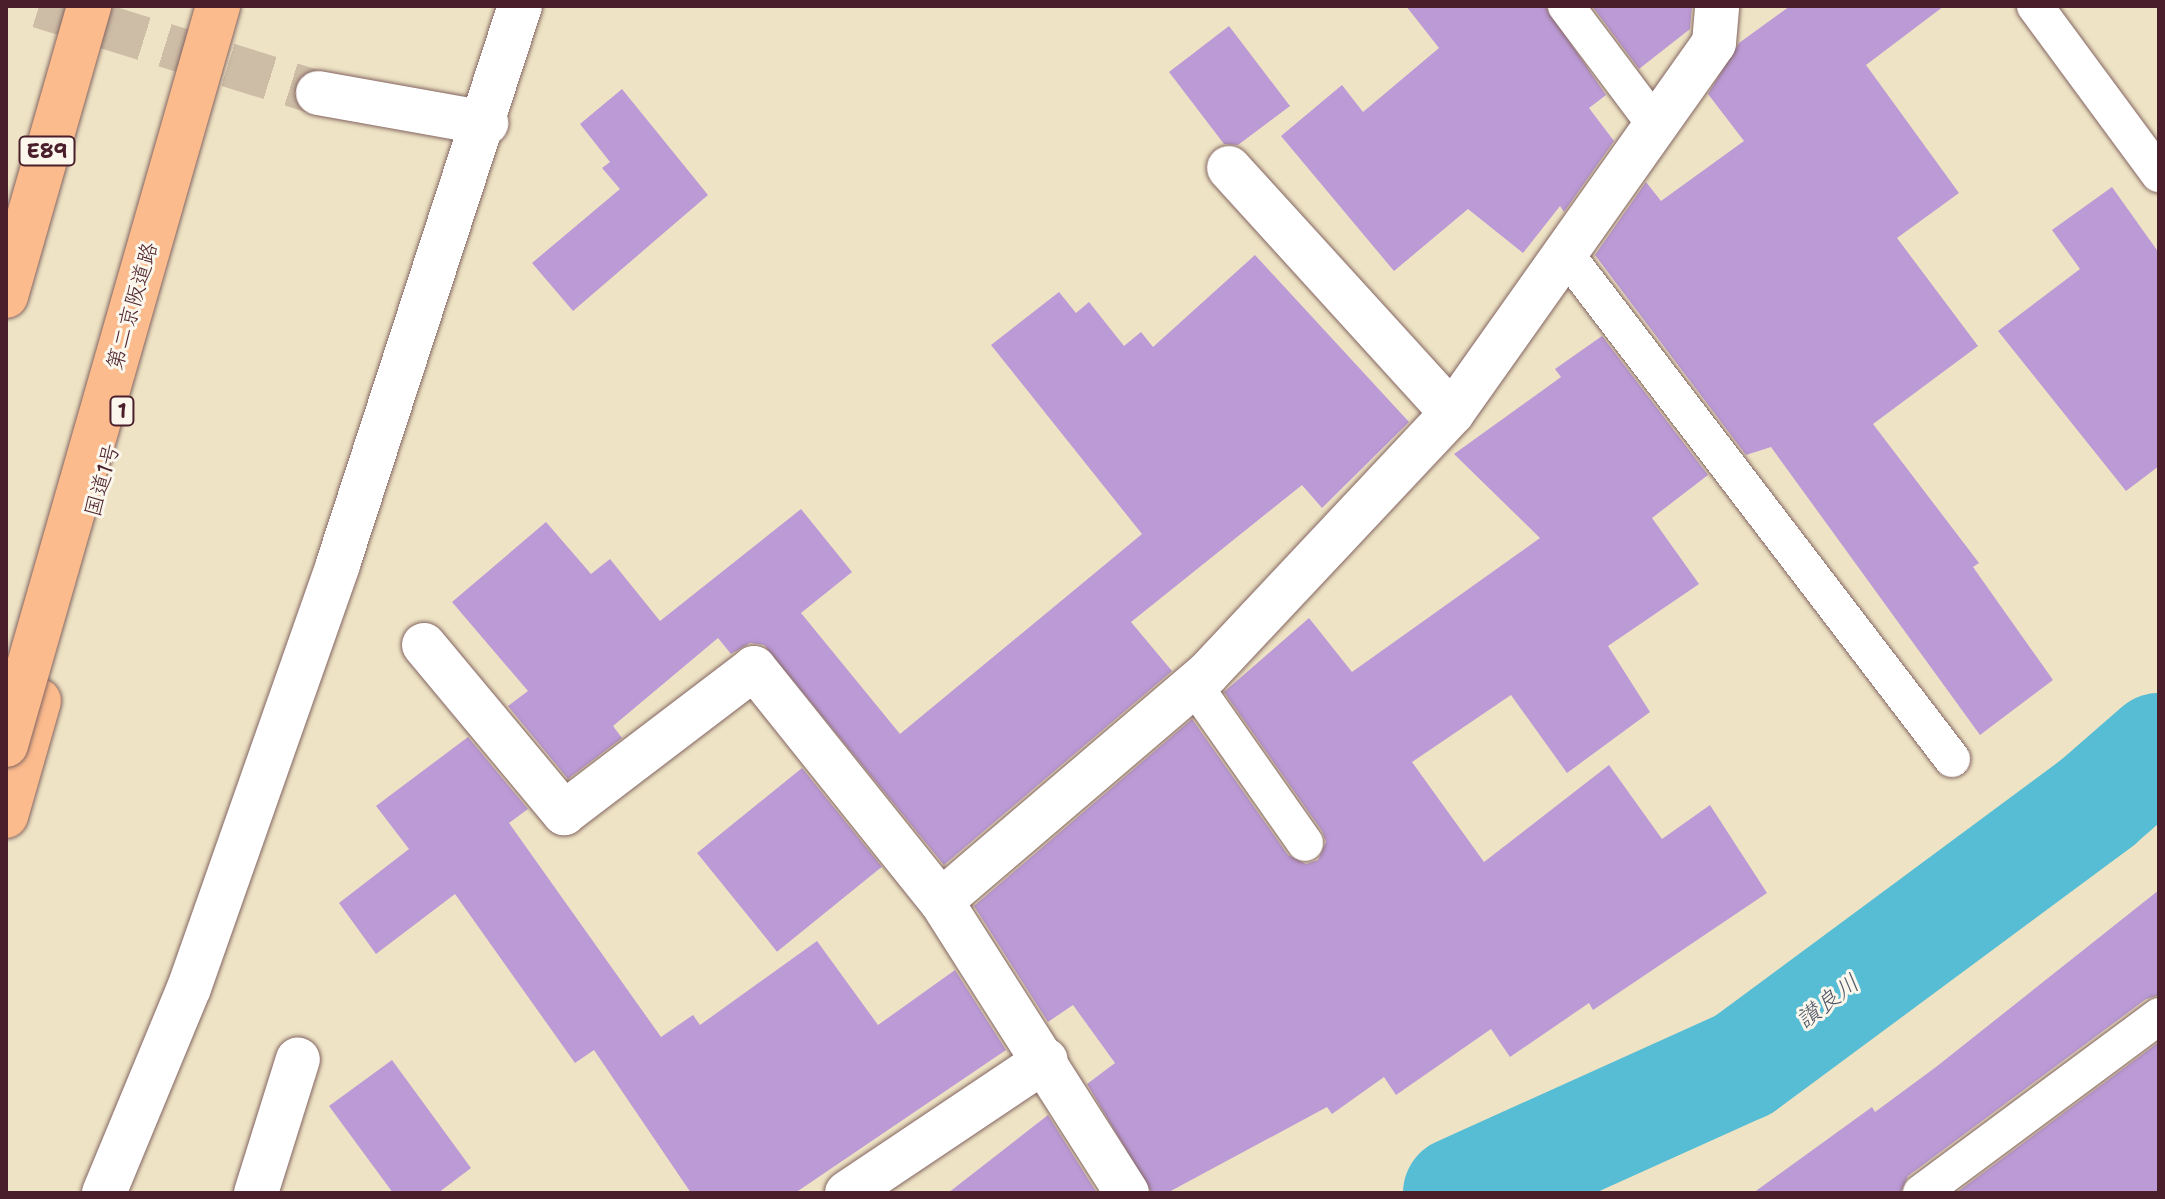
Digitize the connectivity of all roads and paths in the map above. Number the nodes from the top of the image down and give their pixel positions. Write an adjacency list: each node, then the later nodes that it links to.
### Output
1 (71, 6): 14 (highway)
2 (89, 6): 16 (highway, E89, bridge)
3 (218, 6): 20 (highway, 第二京阪道路, bridge)
4 (238, 6): 22 (highway, 国道1号 / 1)
5 (520, 6): 10 (street)
6 (1566, 6): 11 (lane)
7 (1717, 6): 11 (street)
8 (2035, 6): 13 (lane)
9 (318, 93): 10 (street)
10 (486, 123): 28 (street)
11 (1656, 126): 15 (street)
12 (1229, 168): 17 (street)
13 (2159, 174)
14 (6, 226)
15 (1565, 253): 17 (street); 21 (lane)
16 (6, 296)
17 (1452, 413): 19 (street)
18 (424, 645): 24 (street)
19 (1194, 685): 23 (lane); 24 (street)
20 (6, 745)
21 (1952, 759)
22 (6, 816)
23 (1305, 843)
24 (941, 901): 27 (street)
25 (2159, 1016): 32 (lane)
26 (298, 1059): 29 (street)
27 (1046, 1060): 30 (street); 31 (street)
28 (104, 1193)
29 (256, 1193)
30 (847, 1193)
31 (1127, 1193)
32 (1921, 1193)

